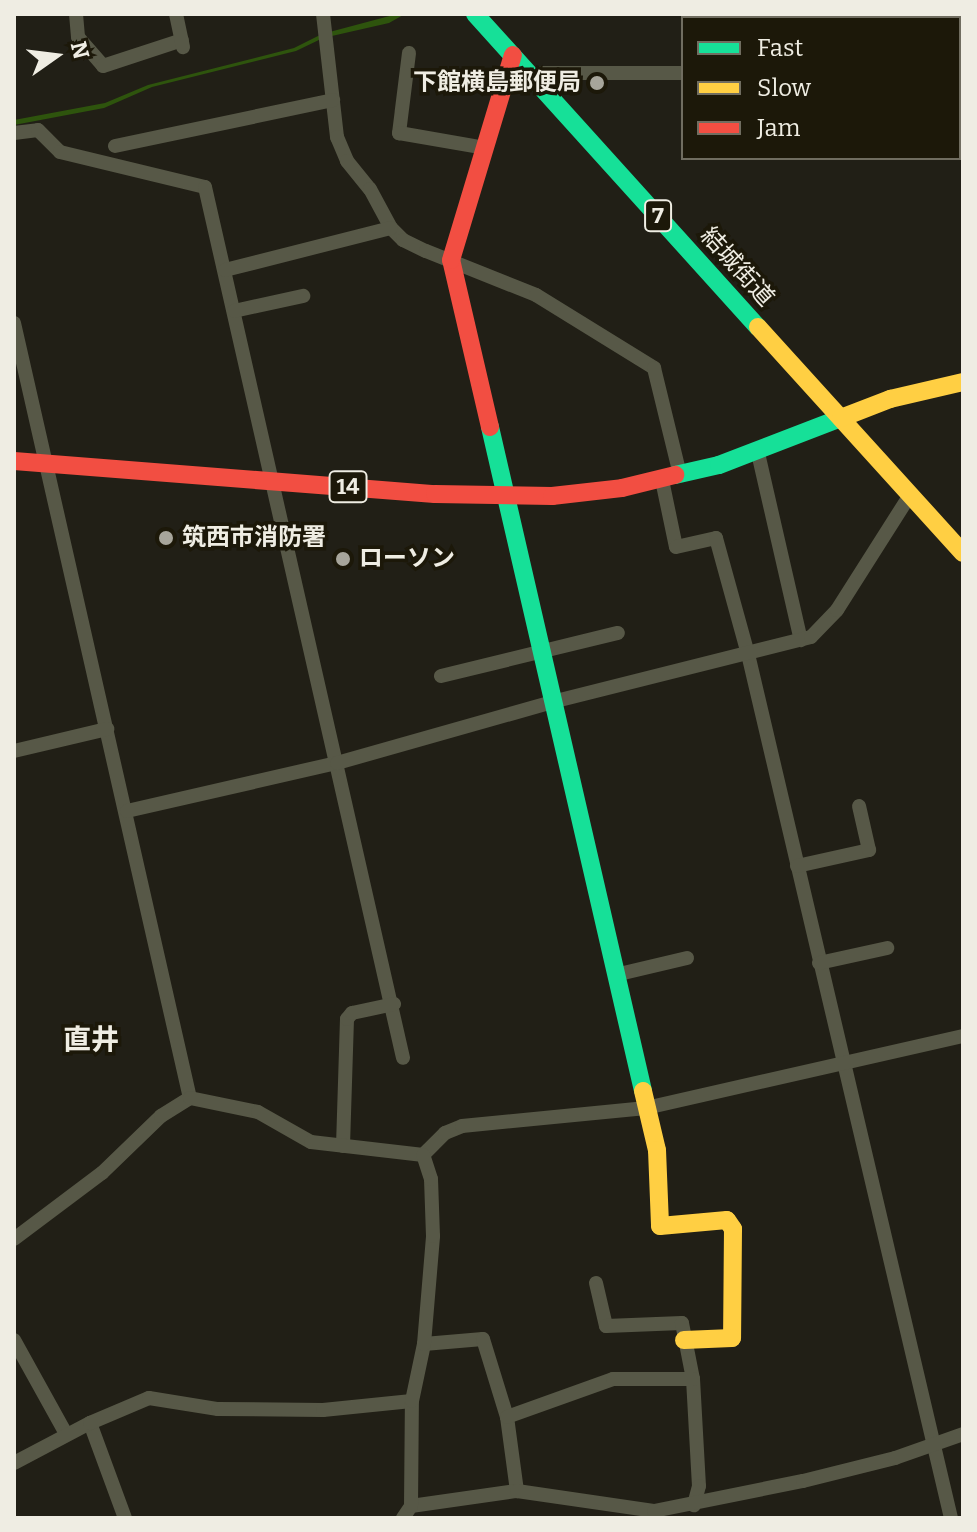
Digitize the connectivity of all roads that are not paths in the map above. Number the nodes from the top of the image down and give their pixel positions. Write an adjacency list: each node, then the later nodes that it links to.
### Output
1 (76, 14): 2 (street)
2 (176, 14)
3 (323, 14): 9 (street)
4 (475, 14): 6 (main road, 結城街道 / 7)
5 (409, 53): 12 (street)
6 (513, 55): 8 (main road, 結城街道 / 7); 12 (main road)
7 (681, 73): 8 (street)
8 (535, 79): 20 (main road, 結城街道 / 7)
9 (333, 100): 11 (street); 13 (street)
10 (14, 133): 15 (street)
11 (115, 146)
12 (485, 148): 14 (main road)
13 (391, 228): 14 (street); 15 (street)
14 (451, 260): 24 (street); 28 (main road)
15 (225, 270): 17 (street)
16 (303, 296): 17 (street)
17 (234, 311): 25 (street)
18 (14, 323): 23 (street)
19 (963, 382): 20 (main road)
20 (841, 418): 21 (main road, 14); 27 (main road, 結城街道 / 7)
21 (758, 453): 24 (main road, 14); 31 (street)
22 (14, 461): 23 (main road, 14)
23 (46, 463): 25 (main road, 14); 36 (street)
24 (680, 475): 26 (main road, 14)
25 (274, 480): 28 (main road, 14); 38 (street)
26 (662, 480): 28 (main road, 14); 33 (street)
27 (910, 495): 29 (main road, 結城街道 / 7); 31 (street)
28 (504, 497): 32 (main road)
29 (963, 553)
30 (618, 633): 32 (street)
31 (801, 640): 33 (street)
32 (540, 652): 34 (street); 35 (main road)
33 (748, 654): 35 (street); 41 (street)
34 (441, 676)
35 (552, 702): 38 (street); 45 (main road)
36 (107, 729): 37 (street); 40 (street)
37 (14, 751)
38 (337, 763): 40 (street); 46 (street)
39 (859, 806): 41 (street)
40 (127, 811): 50 (street)
41 (797, 866): 44 (street)
42 (887, 948): 44 (street)
43 (687, 958): 45 (street)
44 (819, 963): 49 (street)
45 (615, 975): 51 (main road)
46 (394, 1004): 48 (street); 52 (street)
47 (963, 1036): 49 (street)
48 (403, 1058)
49 (842, 1063): 51 (street); 65 (street)
50 (190, 1098): 52 (street); 54 (street)
51 (646, 1108): 53 (street); 57 (main road)
52 (343, 1146): 53 (street)
53 (423, 1155): 58 (street)
54 (14, 1239)
55 (596, 1283): 57 (street)
56 (14, 1340): 63 (street)
57 (684, 1340): 59 (street)
58 (424, 1344): 60 (street); 61 (street)
59 (693, 1379): 61 (street); 68 (street)
60 (412, 1401): 62 (street); 69 (street)
61 (507, 1417): 67 (street)
62 (90, 1423): 63 (street); 70 (street)
63 (66, 1434): 66 (street)
64 (963, 1434): 65 (street)
65 (933, 1441): 68 (street); 71 (street)
66 (14, 1463)
67 (517, 1491): 68 (street); 69 (street)
68 (694, 1505)
69 (407, 1512)
70 (125, 1518)
71 (951, 1518)

